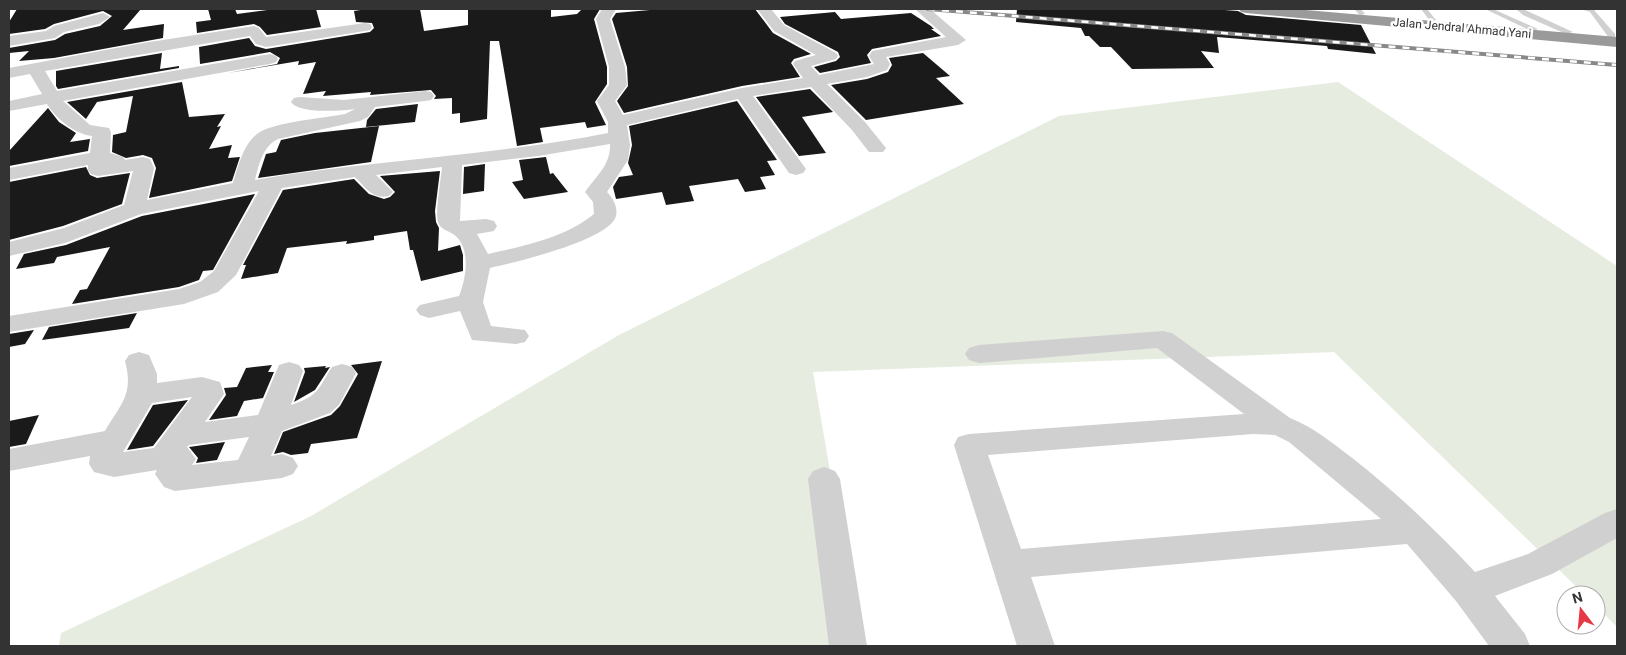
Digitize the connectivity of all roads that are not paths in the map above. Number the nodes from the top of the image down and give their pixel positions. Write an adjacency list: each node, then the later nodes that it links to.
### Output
1 (608, 9): 30 (street)
2 (764, 9): 23 (street)
3 (922, 9): 23 (street)
4 (1246, 9): 9 (highway, Jalan Jendral Ahmad Yani)
5 (1306, 9): 10 (highway, Jalan Jendral Ahmad Yani)
6 (1488, 9): 15 (lane)
7 (1518, 9): 17 (lane)
8 (1584, 9): 18 (lane)
9 (1267, 10): 18 (highway, Jalan Jendral Ahmad Yani)
10 (1360, 11): 11 (highway, Jalan Jendral Ahmad Yani)
11 (1428, 14): 15 (highway, Jalan Jendral Ahmad Yani)
12 (250, 15): 16 (street)
13 (103, 16): 19 (street)
14 (365, 27): 16 (street)
15 (1534, 29): 17 (highway, Jalan Jendral Ahmad Yani)
16 (254, 32): 21 (street)
17 (1569, 32): 18 (highway, Jalan Jendral Ahmad Yani)
18 (1615, 38)
19 (9, 40)
20 (270, 60): 26 (street)
21 (34, 67): 22 (street); 26 (street)
22 (9, 73)
23 (813, 81): 24 (street); 31 (street)
24 (742, 93): 30 (street); 34 (street)
25 (426, 96): 28 (street)
26 (54, 98): 29 (street); 32 (street)
27 (300, 102): 28 (street)
28 (368, 103): 38 (street)
29 (9, 106)
30 (618, 130): 33 (street); 46 (street)
31 (876, 148)
32 (100, 157): 36 (street); 41 (street)
33 (452, 161): 35 (street); 44 (street)
34 (796, 169)
35 (359, 170): 37 (street); 39 (street)
36 (9, 174)
37 (275, 182): 38 (street); 49 (street)
38 (242, 187): 40 (street)
39 (382, 192)
40 (195, 195): 41 (street); 42 (street)
41 (134, 209): 45 (street)
42 (191, 219)
43 (486, 226): 44 (street)
44 (462, 229): 46 (street)
45 (9, 250)
46 (478, 264): 47 (street)
47 (470, 302): 48 (street); 50 (street)
48 (429, 310)
49 (9, 324)
50 (516, 336)
51 (978, 354): 57 (street)
52 (139, 361): 55 (street)
53 (289, 371): 56 (street)
54 (342, 373): 56 (street)
55 (143, 395): 58 (street); 59 (street)
56 (270, 424): 59 (street); 62 (street)
57 (1279, 425): 65 (street); 66 (street)
58 (115, 440): 59 (street); 60 (street)
59 (171, 447): 62 (street)
60 (9, 460)
61 (282, 466): 62 (street)
62 (248, 471)
63 (824, 479): 68 (street)
64 (1617, 522): 67 (street)
65 (1415, 530): 66 (street); 67 (street)
66 (1008, 564): 69 (street)
67 (1469, 590): 70 (street)
68 (848, 646)
69 (1036, 646)
70 (1511, 646)

